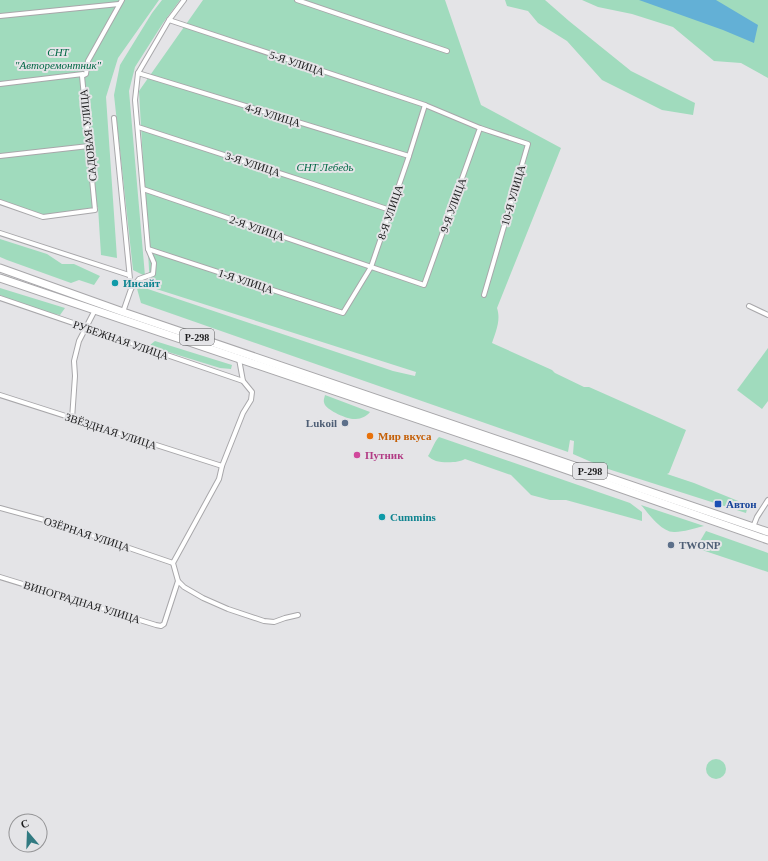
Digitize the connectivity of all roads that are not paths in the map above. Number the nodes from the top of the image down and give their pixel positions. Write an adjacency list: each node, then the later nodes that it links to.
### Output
1 (122, 0): 4 (street, САДОВАЯ УЛИЦА)
2 (184, 0): 6 (street)
3 (297, 0): 7 (street)
4 (119, 4): 5 (street); 9 (street, САДОВАЯ УЛИЦА)
5 (0, 16)
6 (169, 20): 8 (street); 11 (street, 5-Я УЛИЦА)
7 (447, 51)
8 (138, 73): 13 (street); 17 (street, 4-Я УЛИЦА)
9 (86, 74): 10 (street); 15 (street, САДОВАЯ УЛИЦА)
10 (0, 84)
11 (425, 105): 14 (street); 17 (street, 8-Я УЛИЦА)
12 (114, 118): 25 (street)
13 (138, 127): 18 (street); 20 (street, 3-Я УЛИЦА)
14 (480, 128): 23 (street, 9-Я УЛИЦА); 28 (street, 10-Я УЛИЦА)
15 (89, 146): 16 (street); 19 (street, САДОВАЯ УЛИЦА)
16 (0, 156)
17 (409, 156): 20 (street, 8-Я УЛИЦА)
18 (143, 189): 22 (street); 23 (street, 2-Я УЛИЦА)
19 (0, 202)
20 (390, 210): 23 (street, 8-Я УЛИЦА)
21 (0, 233): 25 (street)
22 (148, 249): 27 (street); 33 (street, 1-Я УЛИЦА)
23 (371, 267): 33 (street, 8-Я УЛИЦА)
24 (0, 268): 32 (highway, Р-298)
25 (129, 275): 27 (street)
26 (0, 278): 31 (highway, Р-298)
27 (130, 289): 32 (street)
28 (484, 295)
29 (0, 298): 35 (street, РУБЕЖНАЯ УЛИЦА)
30 (749, 306): 34 (street)
31 (95, 310): 35 (street); 36 (highway, Р-298)
32 (123, 312): 40 (highway, Р-298)
33 (343, 313)
34 (768, 315)
35 (86, 328): 37 (street, РУБЕЖНАЯ УЛИЦА); 42 (street)
36 (239, 359): 37 (street); 38 (highway, Р-298)
37 (243, 381): 44 (street)
38 (320, 386): 40 (highway); 41 (highway, Р-298)
39 (0, 395): 42 (street, ЗВЁЗДНАЯ УЛИЦА)
40 (372, 397): 43 (highway, Р-298)
41 (408, 416): 43 (highway); 49 (highway, Р-298)
42 (72, 419): 44 (street, ЗВЁЗДНАЯ УЛИЦА)
43 (460, 427): 47 (highway, Р-298)
44 (222, 466): 50 (street)
45 (768, 500): 47 (street)
46 (0, 508): 50 (street, ОЗЁРНАЯ УЛИЦА)
47 (753, 527): 48 (highway, Р-298)
48 (768, 532)
49 (768, 540)
50 (173, 563): 52 (street)
51 (0, 576): 52 (street, ВИНОГРАДНАЯ УЛИЦА)
52 (178, 581): 53 (street)
53 (298, 615)

